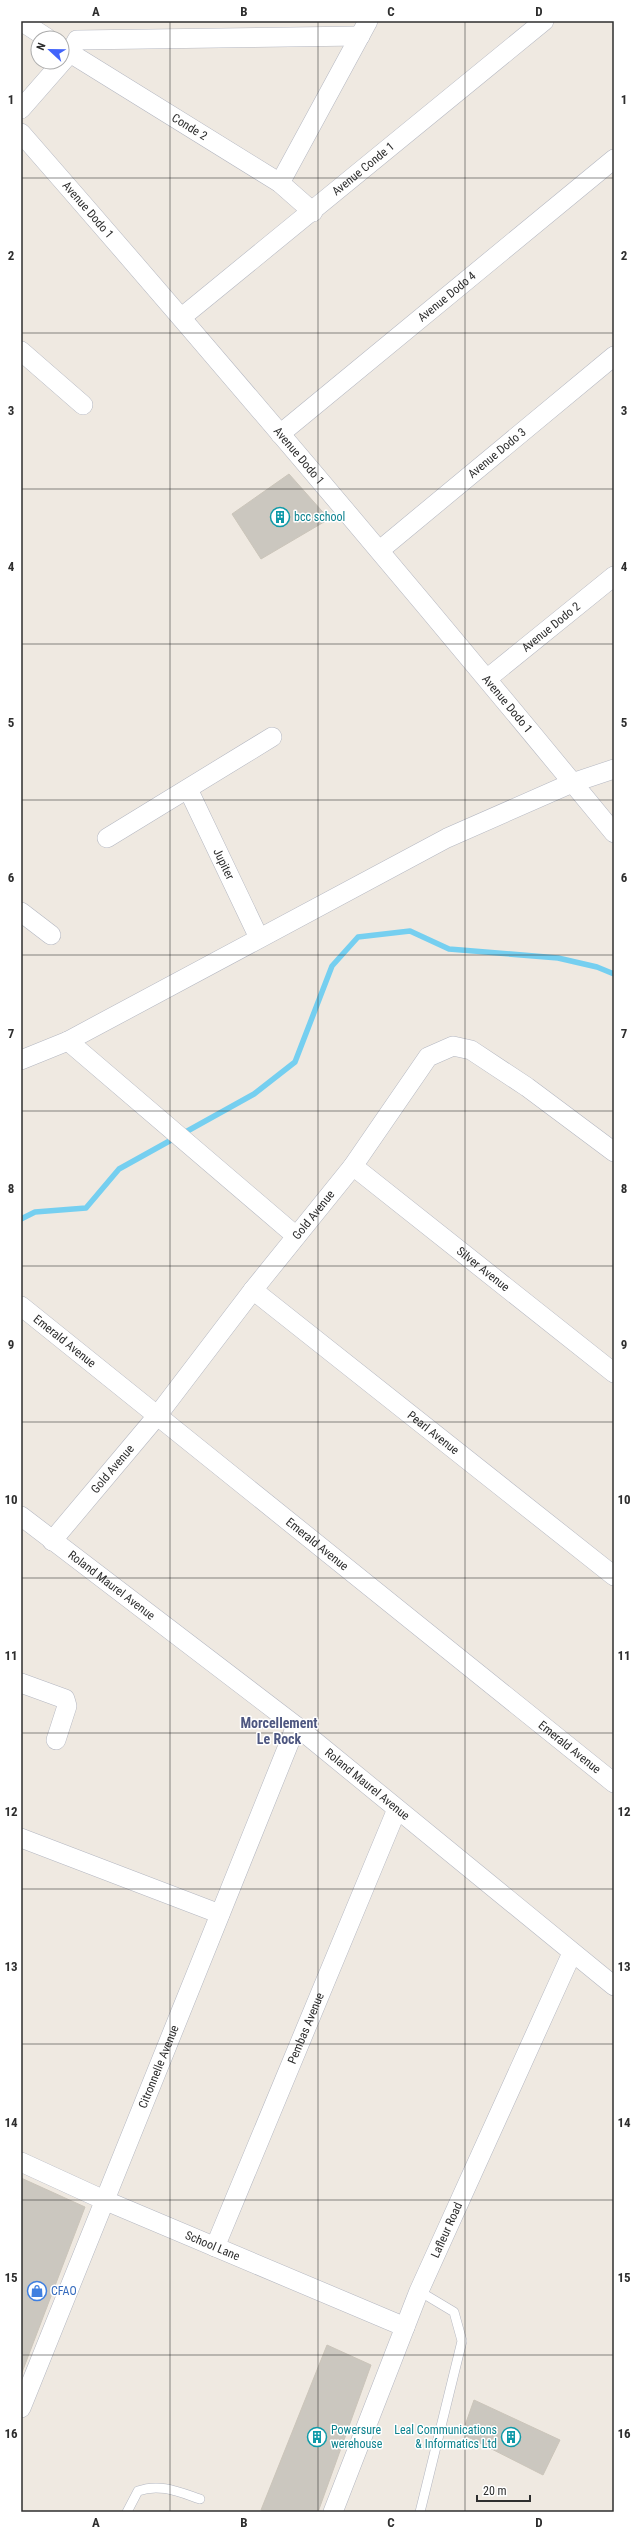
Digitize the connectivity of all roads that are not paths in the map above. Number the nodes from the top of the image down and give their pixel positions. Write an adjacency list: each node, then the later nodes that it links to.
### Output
1 (21, 21): 4 (street)
2 (544, 21): 12 (street, Avenue Conde 1)
3 (364, 28): 5 (street); 11 (street)
4 (35, 30)
5 (70, 47)
6 (70, 53): 11 (street, Conde 2)
7 (51, 70): 8 (street)
8 (21, 109)
9 (21, 133): 13 (street, Avenue Dodo 1)
10 (614, 159): 17 (street, Avenue Dodo 4)
11 (280, 183): 12 (street, Conde 2)
12 (313, 212): 13 (street, Avenue Conde 1)
13 (182, 317): 17 (street, Avenue Dodo 1)
14 (21, 351): 16 (street)
15 (614, 356): 18 (street, Avenue Dodo 3)
16 (83, 405)
17 (280, 434): 18 (street, Avenue Dodo 1)
18 (380, 550): 20 (street, Avenue Dodo 1)
19 (614, 576): 20 (street, Avenue Dodo 2)
20 (488, 678): 23 (street, Avenue Dodo 1)
21 (272, 737): 24 (street)
22 (614, 769): 23 (street)
23 (572, 783): 25 (street, Avenue Dodo 1); 29 (street)
24 (188, 789): 26 (street); 29 (street, Jupiter)
25 (614, 833)
26 (107, 838)
27 (21, 912): 28 (street)
28 (51, 935)
29 (259, 938): 30 (street)
30 (68, 1042): 31 (street); 34 (street)
31 (21, 1060)
32 (614, 1152): 33 (street, Gold Avenue)
33 (353, 1166): 34 (street, Gold Avenue); 37 (street, Silver Avenue)
34 (296, 1236): 35 (street, Gold Avenue)
35 (253, 1290): 38 (street, Gold Avenue); 41 (street, Pearl Avenue)
36 (21, 1306): 38 (street, Emerald Avenue)
37 (614, 1373)
38 (157, 1416): 40 (street, Gold Avenue); 45 (street, Emerald Avenue)
39 (21, 1516): 40 (street, Roland Maurel Avenue)
40 (52, 1541): 43 (street, Roland Maurel Avenue)
41 (614, 1576)
42 (21, 1683): 44 (street)
43 (296, 1726): 46 (street, Roland Maurel Avenue); 48 (street, Citronnelle Avenue)
44 (56, 1740)
45 (614, 1783)
46 (397, 1809): 49 (street, Roland Maurel Avenue); 53 (street, Pembas Avenue)
47 (21, 1838): 48 (street)
48 (220, 1914): 52 (street, Citronnelle Avenue)
49 (572, 1953): 50 (street, Roland Maurel Avenue); 54 (street, Lafleur Road)
50 (614, 1986)
51 (21, 2162): 52 (street, School Lane)
52 (104, 2200): 53 (street, School Lane); 56 (street, Citronnelle Avenue)
53 (215, 2248): 55 (street, School Lane)
54 (419, 2291): 55 (street, Lafleur Road); 60 (lane)
55 (405, 2327): 59 (street, Lafleur Road)
56 (21, 2408)
57 (200, 2499): 58 (lane)
58 (127, 2512)
59 (334, 2512)
60 (420, 2512)

